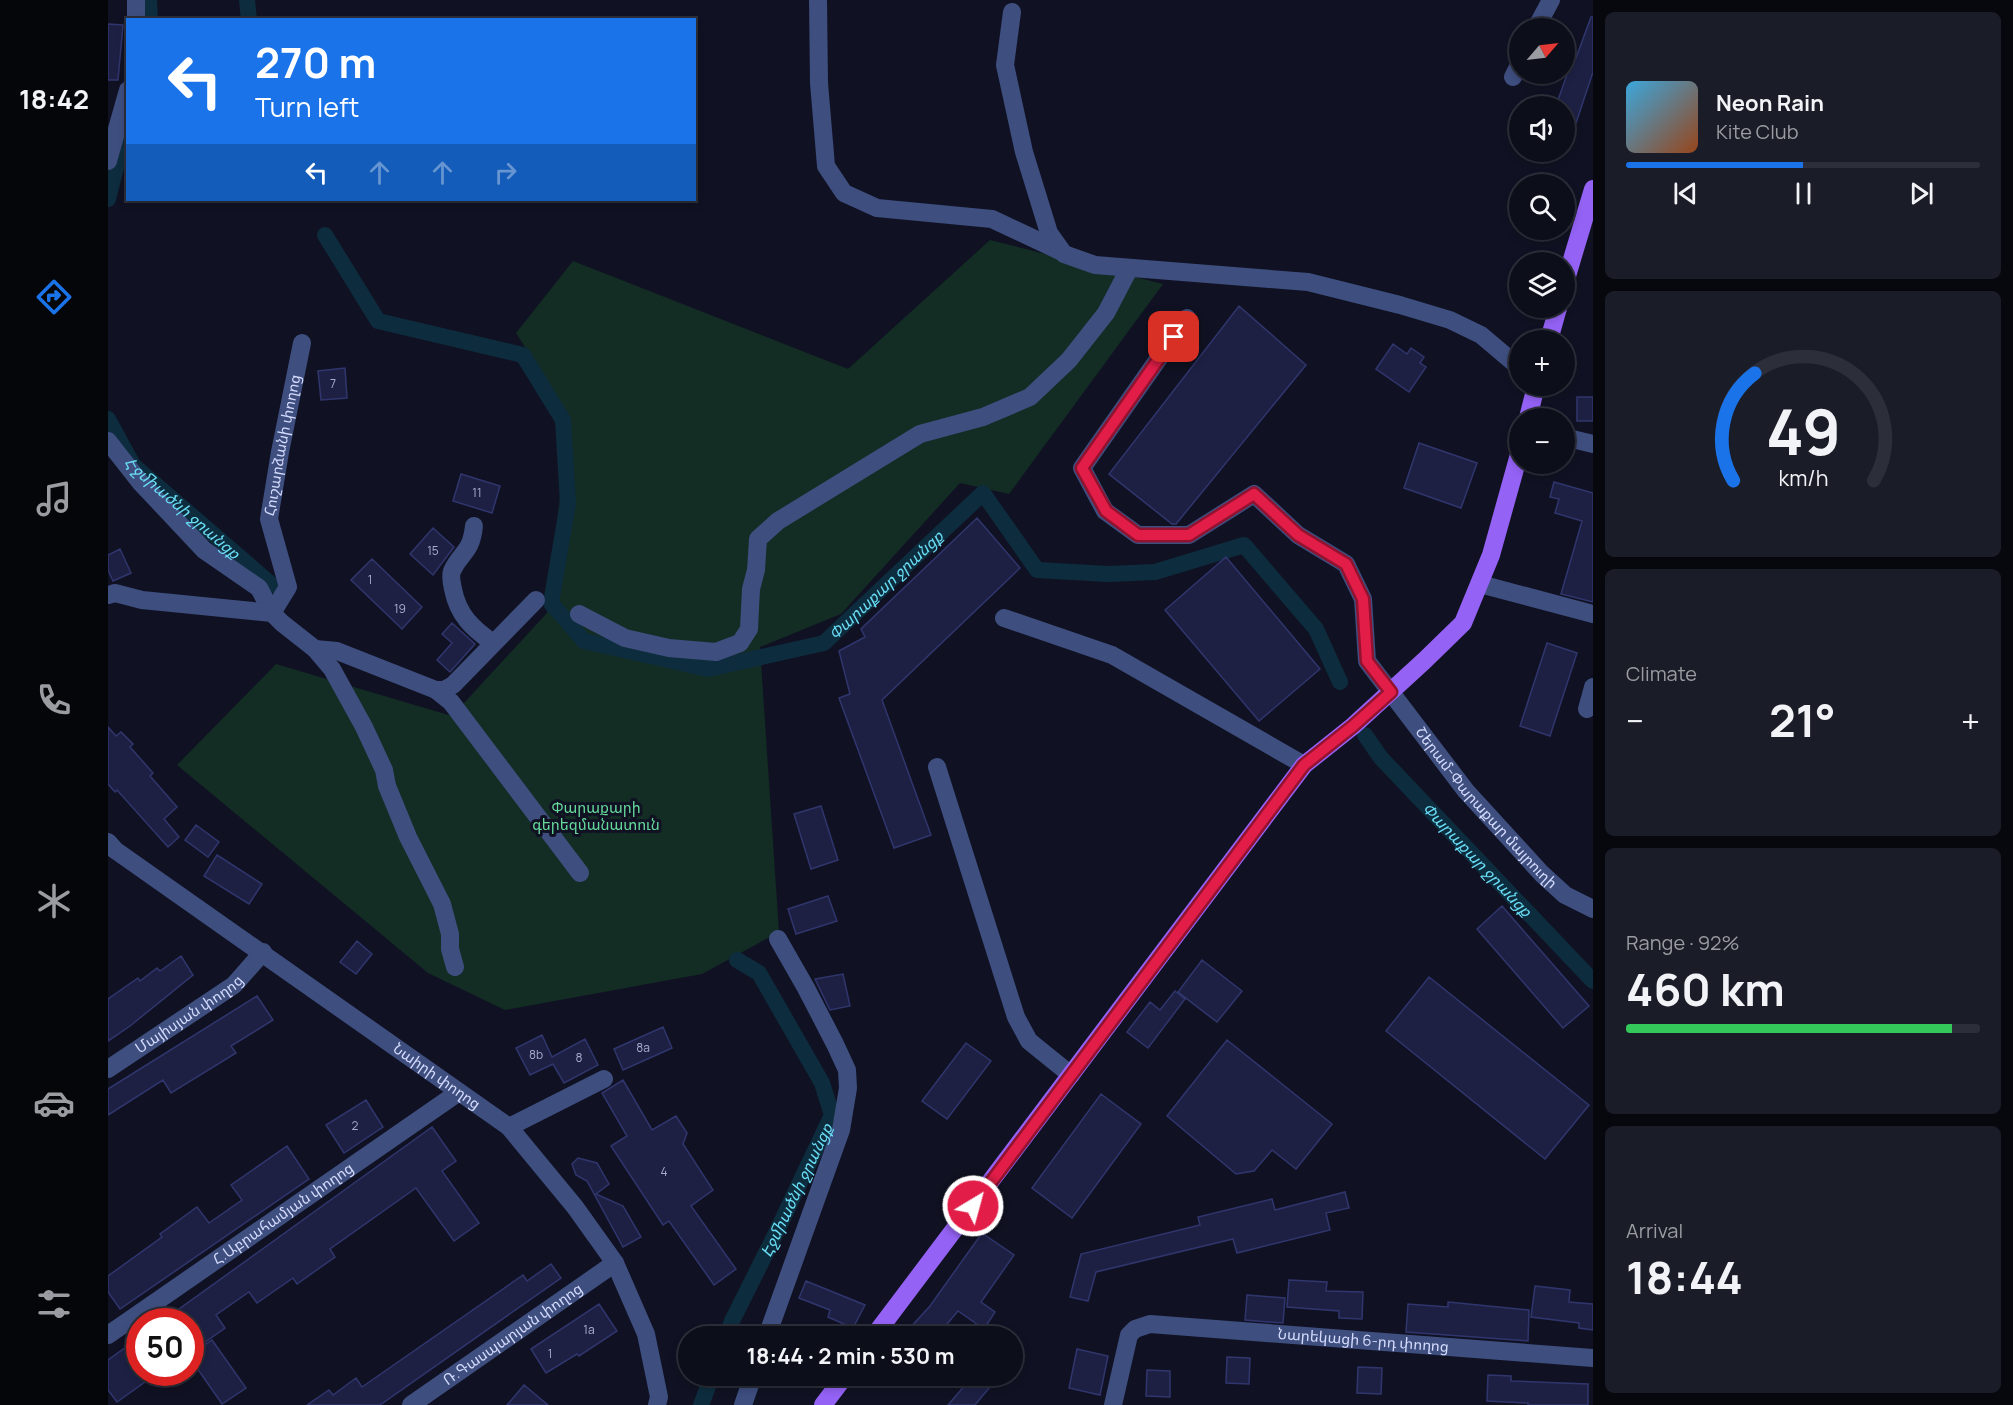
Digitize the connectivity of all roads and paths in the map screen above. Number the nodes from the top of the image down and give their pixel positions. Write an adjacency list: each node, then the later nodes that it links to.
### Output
1 (136, 0): 5 (street)
2 (818, 0): 11 (street)
3 (1551, 0): 6 (street)
4 (1012, 12): 11 (street)
5 (136, 18)
6 (1541, 18)
7 (126, 97): 8 (street)
8 (108, 161)
9 (1593, 189): 10 (main road)
10 (1589, 216): 12 (main road)
11 (1064, 254): 13 (street)
12 (1575, 255)
13 (1129, 269): 16 (street); 26 (street)
14 (1187, 318): 33 (street, Շերամ-Փարաքար մայրուղի)
15 (302, 343): 25 (street, Հուշարձանի փողոց)
16 (1509, 359)
17 (1575, 440): 19 (street)
18 (108, 441): 25 (street)
19 (1593, 444)
20 (1514, 474): 22 (main road)
21 (474, 526): 29 (street)
22 (1480, 584): 27 (street); 33 (main road)
23 (108, 595): 25 (street)
24 (536, 600): 29 (street)
25 (272, 613): 30 (street)
26 (579, 614)
27 (1593, 614)
28 (1004, 618): 35 (street)
29 (494, 643): 32 (street)
30 (315, 649): 32 (street); 42 (street)
31 (1593, 687): 34 (street)
32 (436, 690): 38 (street)
33 (1391, 692): 35 (main road); 39 (street, Շերամ-Փարաքար մայրուղի)
34 (1587, 709)
35 (1304, 765): 44 (main road)
36 (937, 767): 44 (street)
37 (108, 842): 41 (street, Նաիրի փողոց)
38 (580, 873)
39 (1593, 909)
40 (778, 939): 49 (street)
41 (263, 952): 43 (street, Մայիսյան փողոց); 46 (street, Նաիրի փողոց)
42 (455, 967)
43 (108, 1069)
44 (1071, 1075): 50 (main road)
45 (604, 1079): 47 (street)
46 (459, 1092): 47 (street, Նաիրի փողոց); 51 (street, Հ.Աբրահամյան փողոց)
47 (509, 1127): 48 (street, Նաիրի փողոց)
48 (615, 1263): 55 (street, Նաիրի փողոց); 56 (street, Ռ.Գասպարյան փողոց)
49 (771, 1326)
50 (882, 1326)
51 (108, 1335)
52 (1593, 1358): 59 (street, Նարեկացի 6-րդ փողոց)
53 (750, 1386): 57 (street)
54 (837, 1386): 58 (main road)
55 (656, 1402)
56 (411, 1405)
57 (743, 1405)
58 (823, 1405)
59 (1113, 1405)

